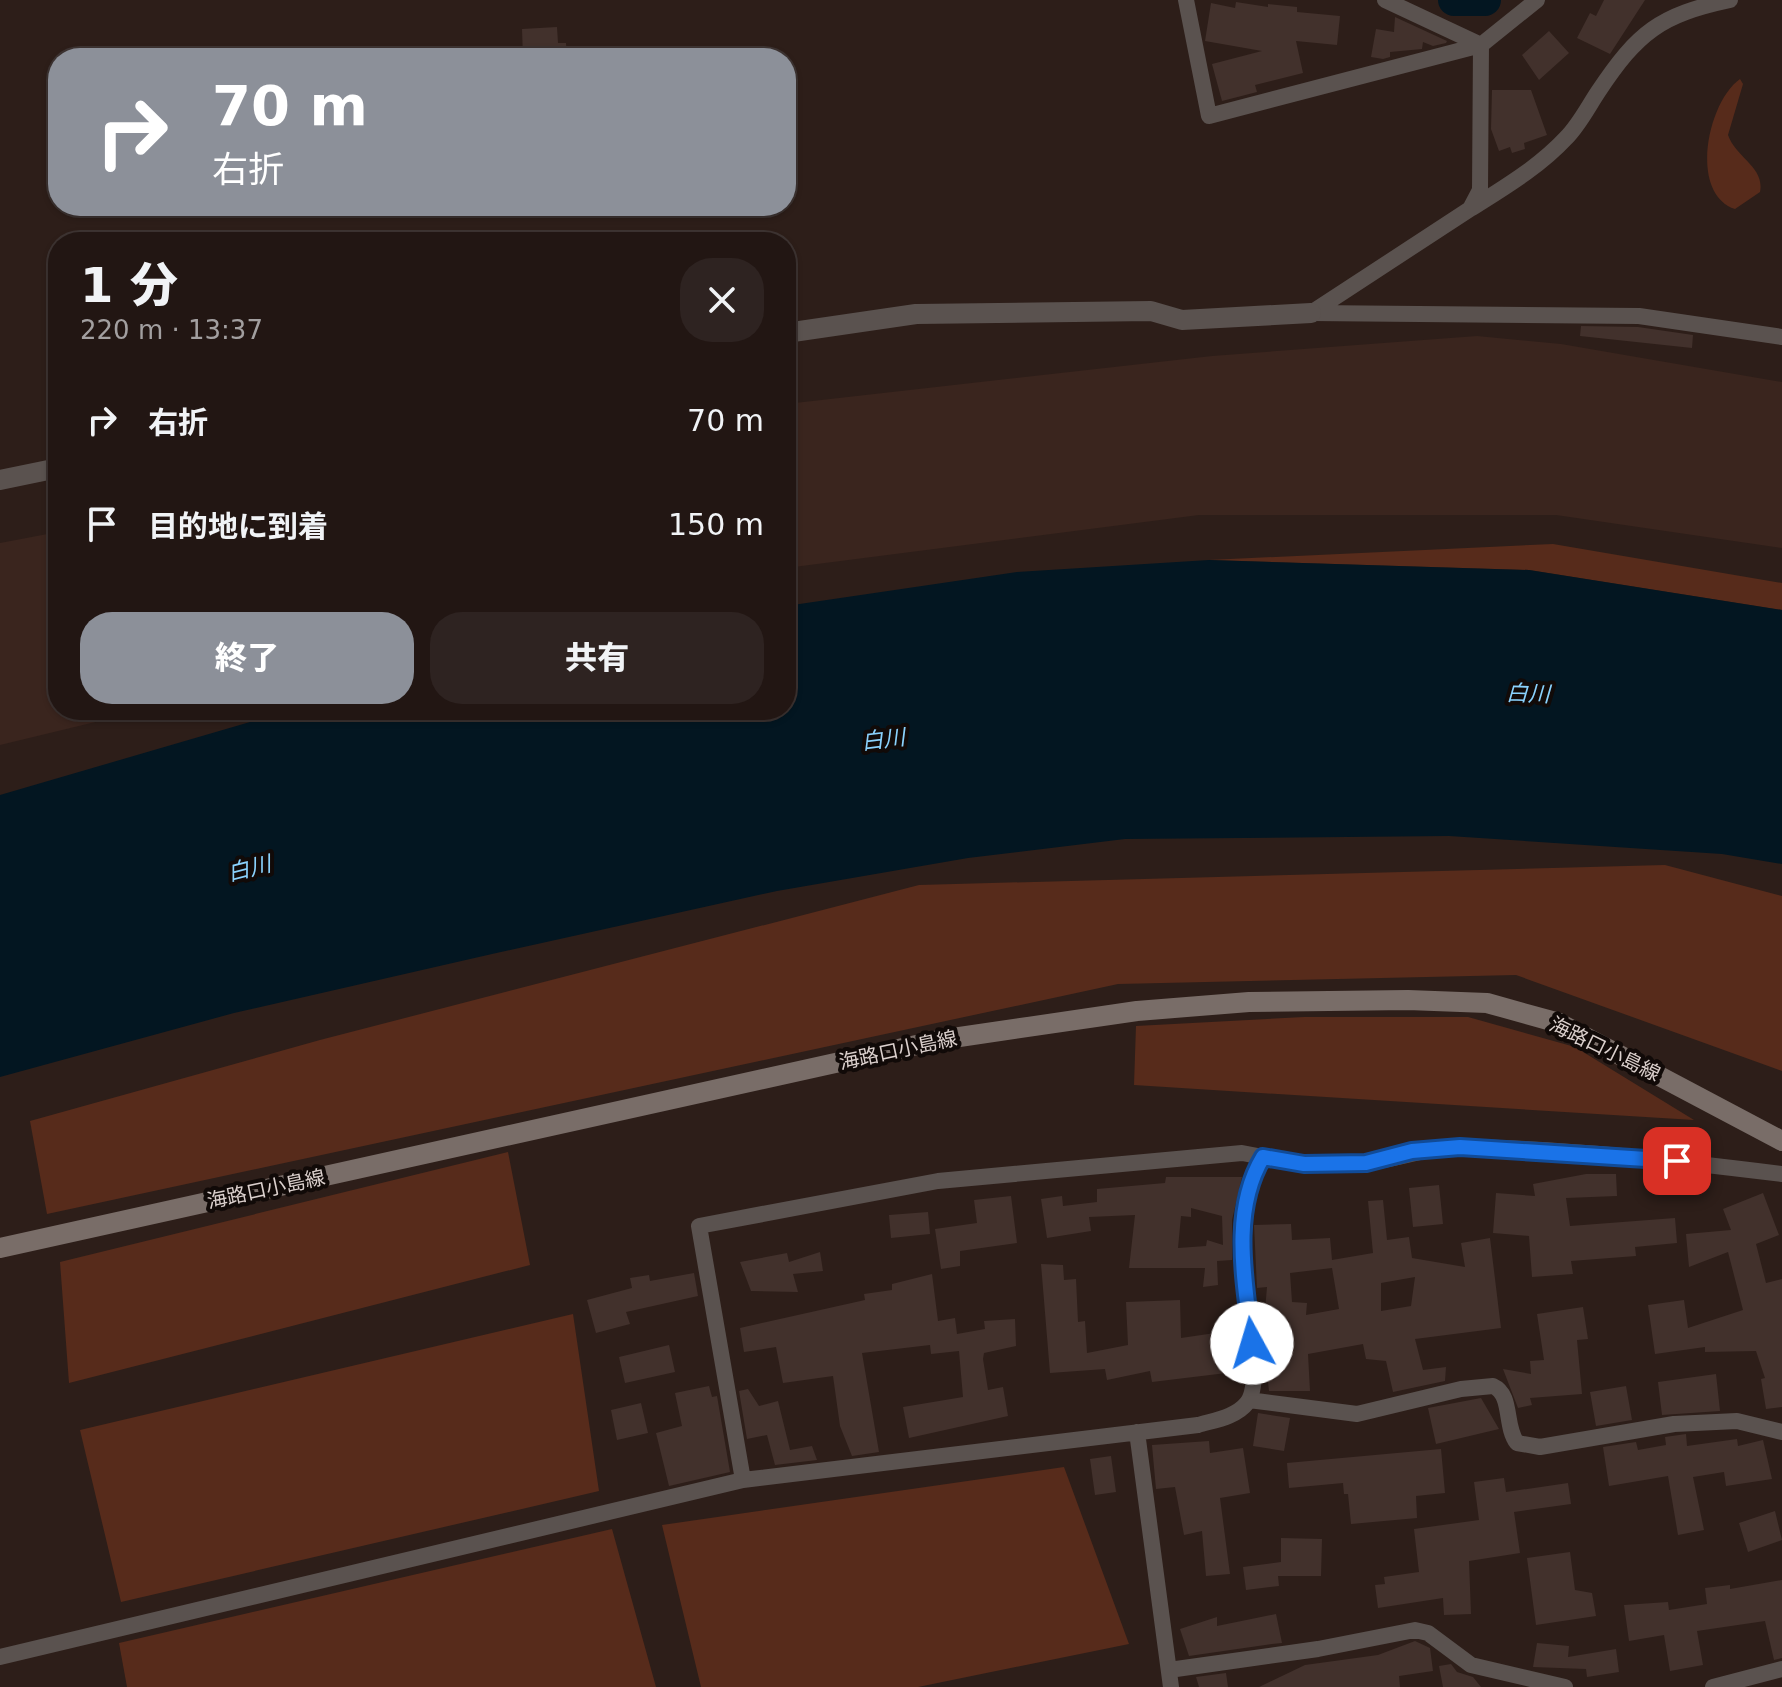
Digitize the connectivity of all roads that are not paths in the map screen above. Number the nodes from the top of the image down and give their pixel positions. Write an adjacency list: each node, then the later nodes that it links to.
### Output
1 (1186, 0): 5 (street)
2 (1385, 0): 5 (street)
3 (1537, 0): 5 (street)
4 (1730, 0): 6 (street)
5 (1481, 45): 6 (street)
6 (1470, 209): 7 (street)
7 (1311, 313): 8 (street); 9 (street)
8 (796, 332)
9 (1782, 337)
10 (48, 470): 11 (street)
11 (0, 480)
12 (1782, 1141): 15 (main road, 海路口小島線)
13 (1263, 1157): 14 (street); 16 (street); 19 (street)
14 (1782, 1174)
15 (0, 1248)
16 (1249, 1400): 17 (street); 18 (street)
17 (1137, 1432): 19 (street); 22 (street)
18 (1782, 1432)
19 (743, 1480): 20 (street)
20 (0, 1657)
21 (1782, 1669): 24 (street)
22 (1170, 1678): 23 (street)
23 (1565, 1687)
24 (1713, 1687)

